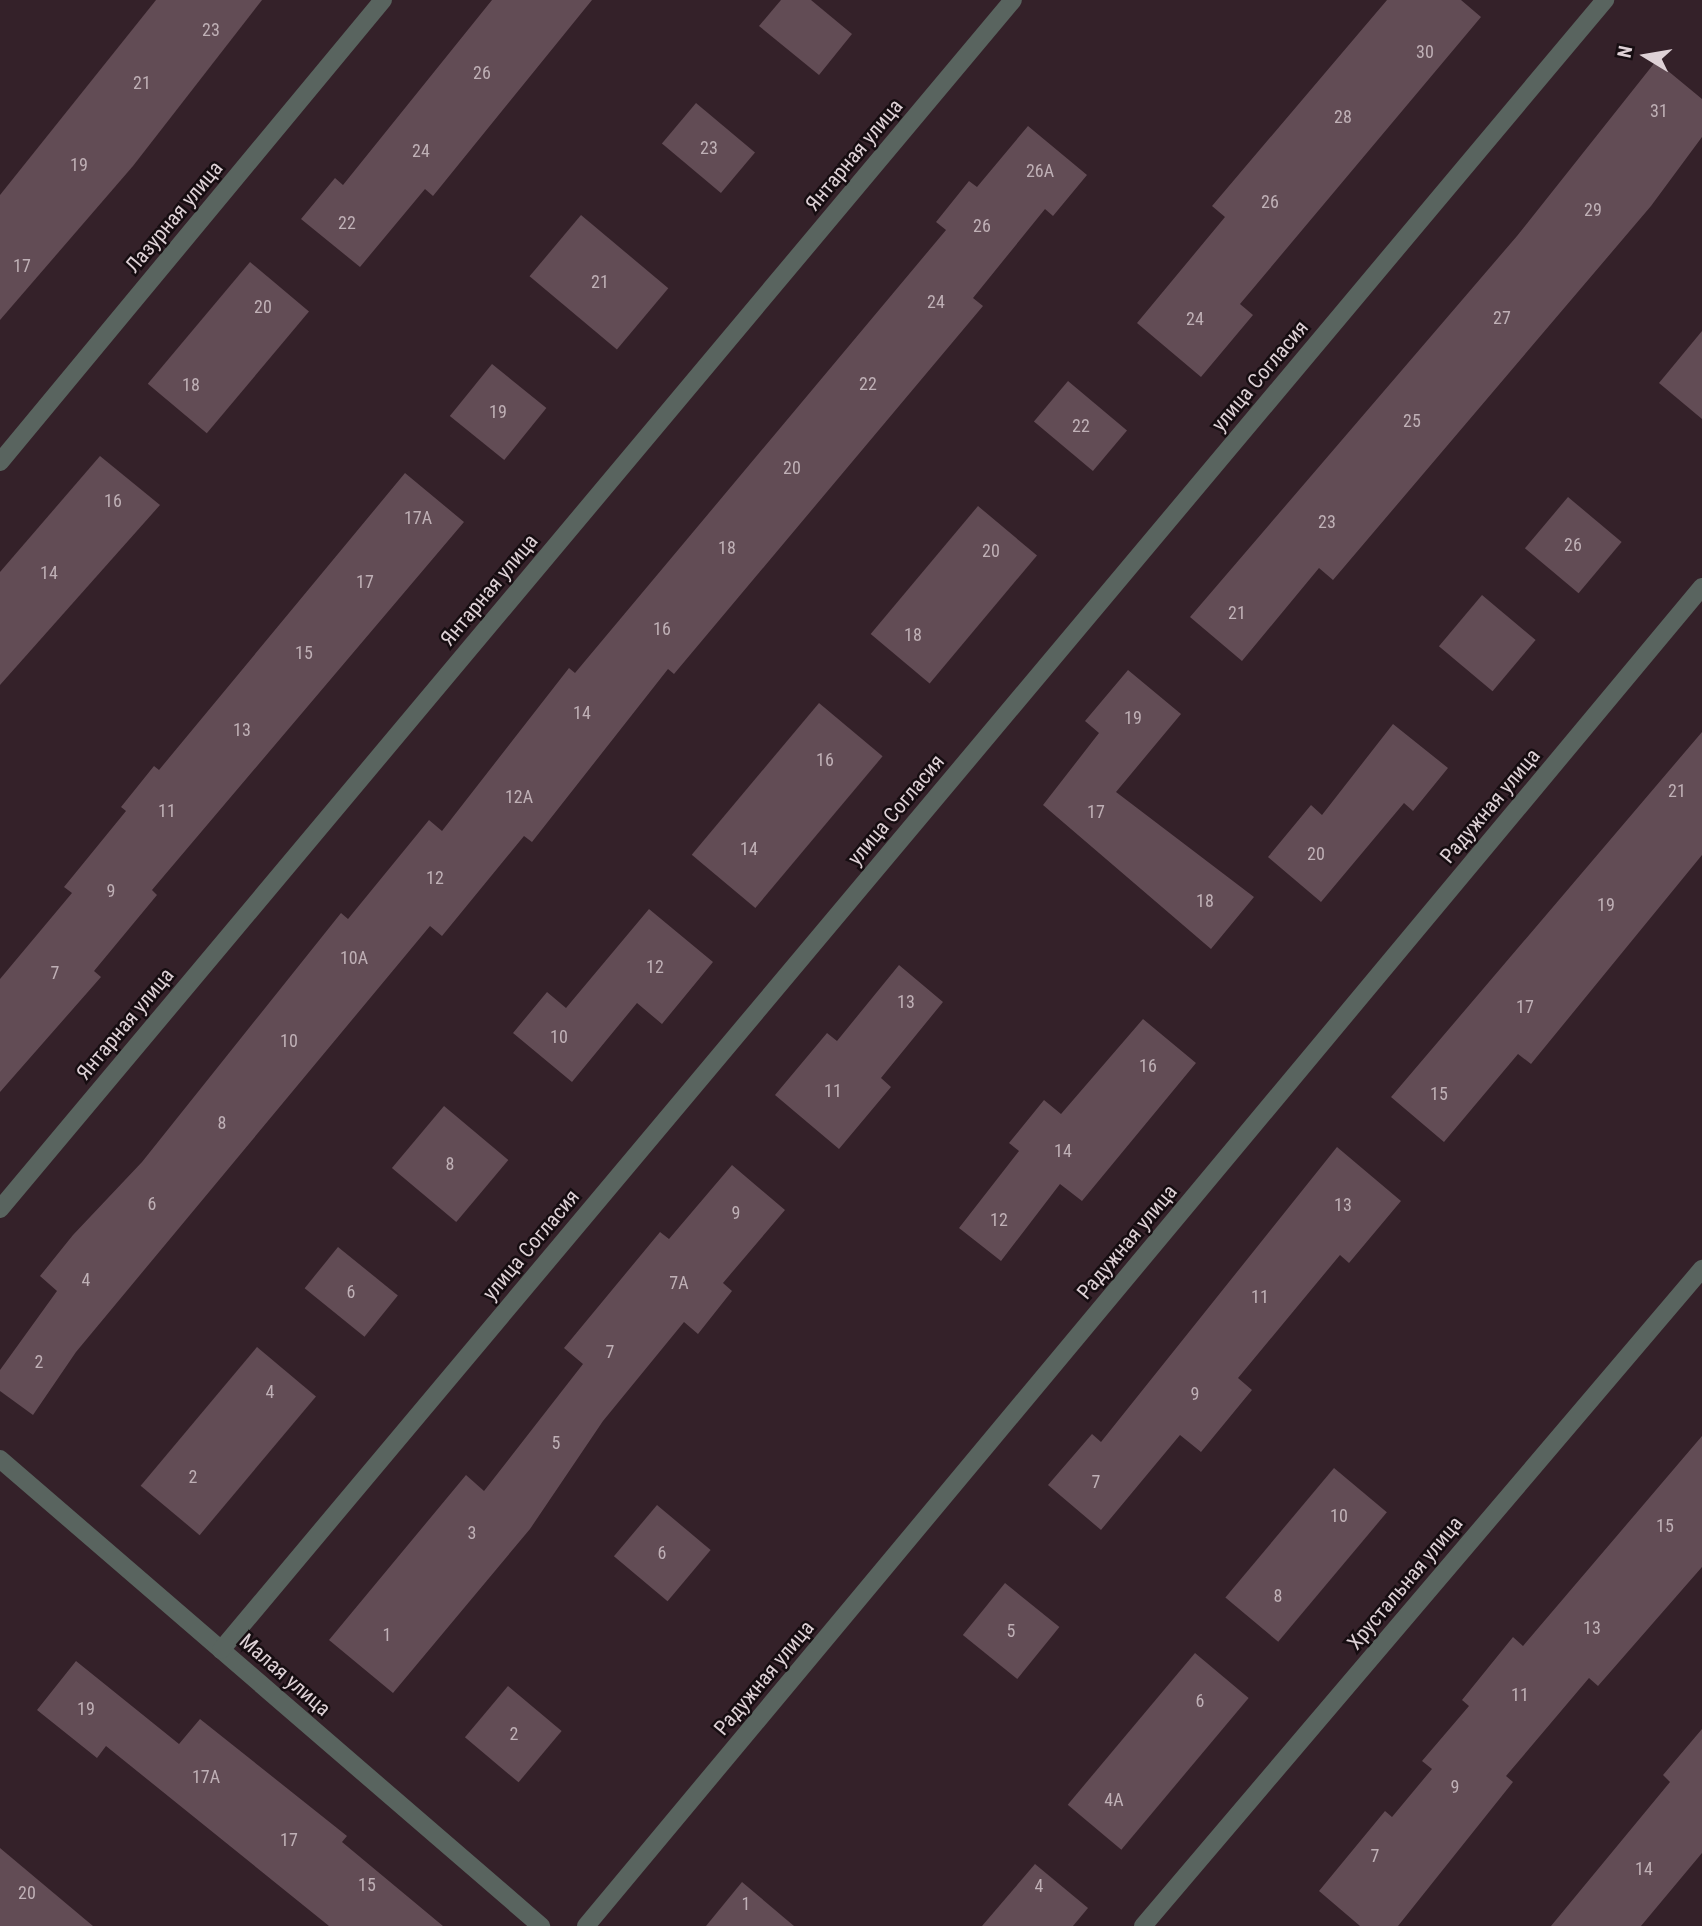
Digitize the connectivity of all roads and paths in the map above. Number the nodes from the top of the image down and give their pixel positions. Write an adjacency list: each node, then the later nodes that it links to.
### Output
1 (383, 0): 4 (street, Лазурная улица)
2 (1013, 0): 6 (street, Янтарная улица)
3 (1605, 0): 9 (street, улица Согласия)
4 (0, 463)
5 (1702, 587): 11 (street, Радужная улица)
6 (0, 1209)
7 (1702, 1269): 12 (street, Хрустальная улица)
8 (0, 1459): 9 (street, Малая улица)
9 (221, 1650): 10 (street, Малая улица)
10 (541, 1926)
11 (586, 1926)
12 (1143, 1926)

